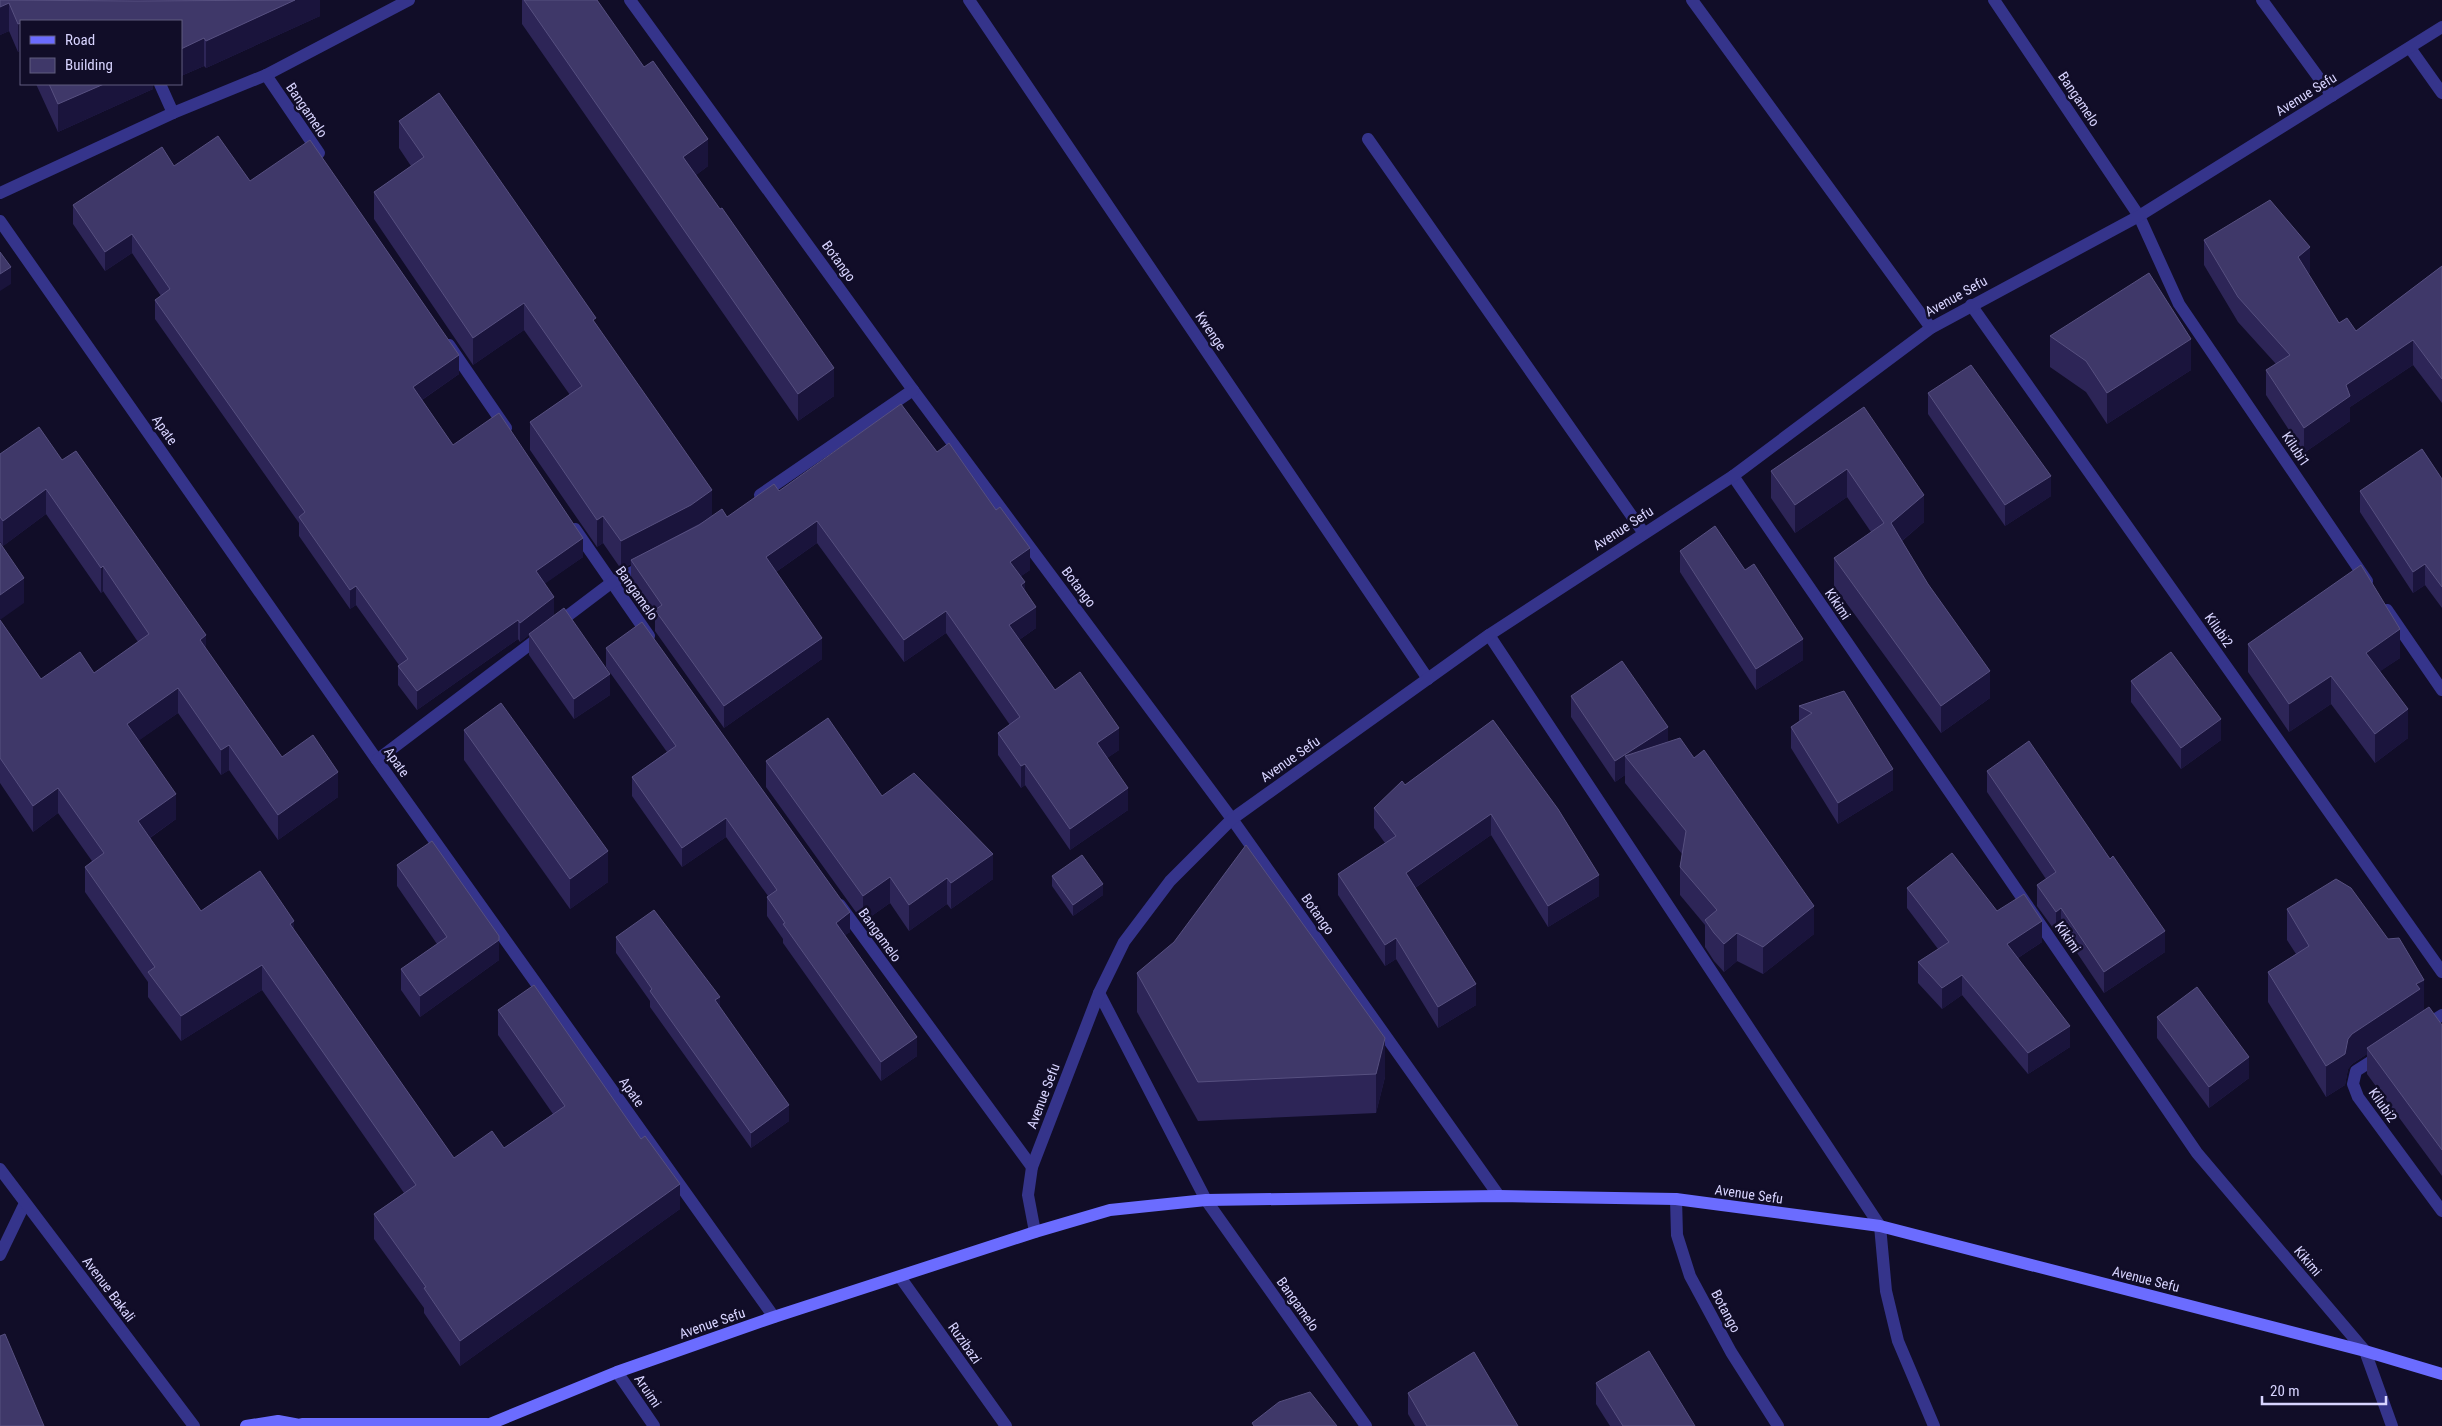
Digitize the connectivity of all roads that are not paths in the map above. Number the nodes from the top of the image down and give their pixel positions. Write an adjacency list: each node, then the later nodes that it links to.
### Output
1 (409, 0): 9 (street)
2 (630, 0): 22 (street, Botango)
3 (969, 0): 32 (street, Kwenge)
4 (1692, 0): 20 (street)
5 (1994, 0): 17 (street, Bangamelo)
6 (2262, 0): 12 (street)
7 (2442, 27): 8 (street, Avenue Sefu)
8 (2410, 48): 11 (street); 12 (street, Avenue Sefu)
9 (266, 75): 13 (street); 15 (street, Bangamelo)
10 (160, 85): 13 (street)
11 (2442, 92)
12 (2332, 96): 17 (street, Avenue Sefu)
13 (173, 113): 16 (street)
14 (1368, 139): 27 (street)
15 (327, 165)
16 (0, 193)
17 (2139, 216): 19 (street, Avenue Sefu); 33 (street, Kilubi1)
18 (0, 221): 34 (street, Apate)
19 (1971, 304): 20 (street, Avenue Sefu); 37 (street, Kilubi2)
20 (1931, 328): 24 (street, Avenue Sefu)
21 (444, 337): 23 (street)
22 (913, 390): 25 (street); 35 (street, Botango)
23 (511, 436)
24 (1732, 476): 27 (street, Avenue Sefu); 54 (street, Kikimi)
25 (752, 500)
26 (567, 518): 29 (street, Bangamelo)
27 (1643, 532): 30 (street, Avenue Sefu)
28 (662, 557): 29 (street)
29 (612, 583): 31 (street, Bangamelo); 34 (street)
30 (1489, 635): 32 (street, Avenue Sefu); 49 (street)
31 (657, 648)
32 (1428, 679): 35 (street, Avenue Sefu)
33 (2442, 690)
34 (378, 760): 53 (street, Apate)
35 (1232, 819): 38 (street, Avenue Sefu); 44 (street, Botango)
36 (834, 897): 42 (street, Bangamelo)
37 (2442, 972)
38 (1099, 992): 42 (street, Avenue Sefu); 46 (street, Bangamelo)
39 (2442, 1015): 40 (street)
40 (2411, 1035)
41 (2395, 1046): 48 (street, Kilubi2)
42 (1032, 1167): 50 (street, Avenue Sefu)
43 (0, 1169): 47 (street, Avenue Bakali)
44 (1499, 1196): 45 (main road, Avenue Sefu); 46 (main road, Avenue Sefu)
45 (1676, 1199): 49 (main road, Avenue Sefu); 64 (street, Botango)
46 (1206, 1200): 50 (main road, Avenue Sefu); 63 (street, Bangamelo)
47 (25, 1203): 51 (street); 59 (street, Avenue Bakali)
48 (2442, 1211)
49 (1880, 1226): 54 (main road, Avenue Sefu); 65 (street)
50 (1036, 1232): 52 (main road, Avenue Sefu)
51 (0, 1255)
52 (900, 1277): 53 (main road, Avenue Sefu); 62 (street, Ruzibazi)
53 (774, 1317): 55 (main road, Avenue Sefu)
54 (2365, 1350): 56 (main road, Avenue Sefu); 66 (street)
55 (617, 1372): 58 (main road, Avenue Sefu); 61 (street, Aruimi)
56 (2442, 1374)
57 (304, 1425): 58 (main road, Avenue Sefu); 60 (main road, Avenue Sefu)
58 (486, 1425)
59 (194, 1426)
60 (246, 1426)
61 (654, 1426)
62 (1006, 1426)
63 (1366, 1426)
64 (1778, 1426)
65 (1934, 1426)
66 (2392, 1426)

